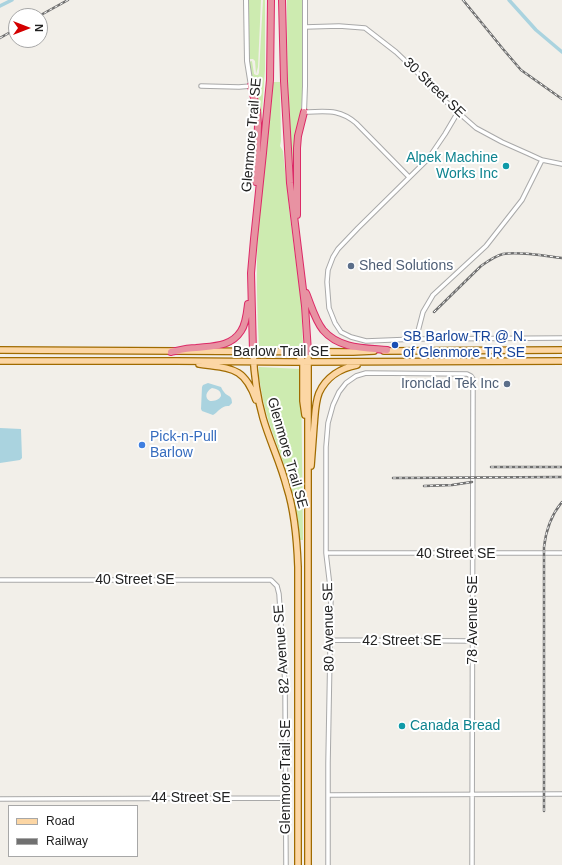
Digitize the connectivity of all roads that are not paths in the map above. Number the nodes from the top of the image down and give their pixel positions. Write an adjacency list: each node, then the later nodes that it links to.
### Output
1 (246, 0): 7 (street, Glenmore Trail SE)
2 (271, 0): 13 (highway, Glenmore Trail SE)
3 (282, 0): 14 (highway, Glenmore Trail SE)
4 (305, 0): 5 (street)
5 (305, 27): 8 (street); 9 (street, 30 Street SE)
6 (200, 86): 7 (street)
7 (251, 86): 13 (highway)
8 (304, 112): 12 (street); 14 (highway)
9 (458, 112): 10 (street, 30 Street SE); 12 (street)
10 (542, 160): 11 (street, 30 Street SE); 18 (street)
11 (562, 164)
12 (409, 177): 18 (street)
13 (254, 239): 16 (highway, Glenmore Trail SE)
14 (298, 246): 15 (highway, Glenmore Trail SE)
15 (303, 285): 20 (highway); 25 (highway, Glenmore Trail SE)
16 (251, 287): 22 (highway); 23 (highway, Glenmore Trail SE)
17 (562, 338): 18 (street)
18 (416, 339)
19 (0, 350): 22 (main road, Barlow Trail SE)
20 (387, 350): 21 (main road, Barlow Trail SE); 25 (main road, Barlow Trail SE)
21 (562, 350)
22 (171, 352): 23 (main road, Barlow Trail SE)
23 (253, 352): 24 (main road, Barlow Trail SE); 30 (main road, Glenmore Trail SE)
24 (293, 352): 25 (main road, Barlow Trail SE); 31 (main road)
25 (308, 352): 31 (main road, Glenmore Trail SE)
26 (0, 361): 27 (main road, Barlow Trail SE)
27 (177, 361): 30 (main road, Barlow Trail SE); 35 (main road)
28 (542, 361): 29 (main road, Barlow Trail SE); 32 (main road, Barlow Trail SE); 33 (main road)
29 (562, 361)
30 (254, 362): 31 (main road, Barlow Trail SE); 35 (main road, Glenmore Trail SE)
31 (305, 362): 32 (main road, Barlow Trail SE); 36 (main road, Glenmore Trail SE)
32 (375, 362): 36 (main road)
33 (562, 365)
34 (339, 392): 37 (street, 80 Avenue SE); 38 (street, 78 Avenue SE)
35 (263, 417): 50 (main road, Glenmore Trail SE)
36 (308, 491): 51 (main road, Glenmore Trail SE)
37 (326, 553): 38 (street, 40 Street SE); 42 (street, 80 Avenue SE)
38 (473, 554): 39 (street, 40 Street SE); 43 (street, 78 Avenue SE)
39 (562, 554)
40 (0, 580): 41 (street, 40 Street SE)
41 (271, 580): 47 (street, 82 Avenue SE)
42 (331, 640): 43 (street, 42 Street SE); 46 (street, 80 Avenue SE)
43 (472, 641): 44 (street, 78 Avenue SE)
44 (473, 794): 45 (street); 46 (street); 53 (street, 78 Avenue SE)
45 (562, 794)
46 (328, 795): 52 (street, 80 Avenue SE)
47 (286, 798): 48 (street, 44 Street SE); 49 (street, 82 Avenue SE)
48 (0, 799)
49 (286, 865)
50 (298, 865)
51 (308, 865)
52 (328, 865)
53 (472, 865)

